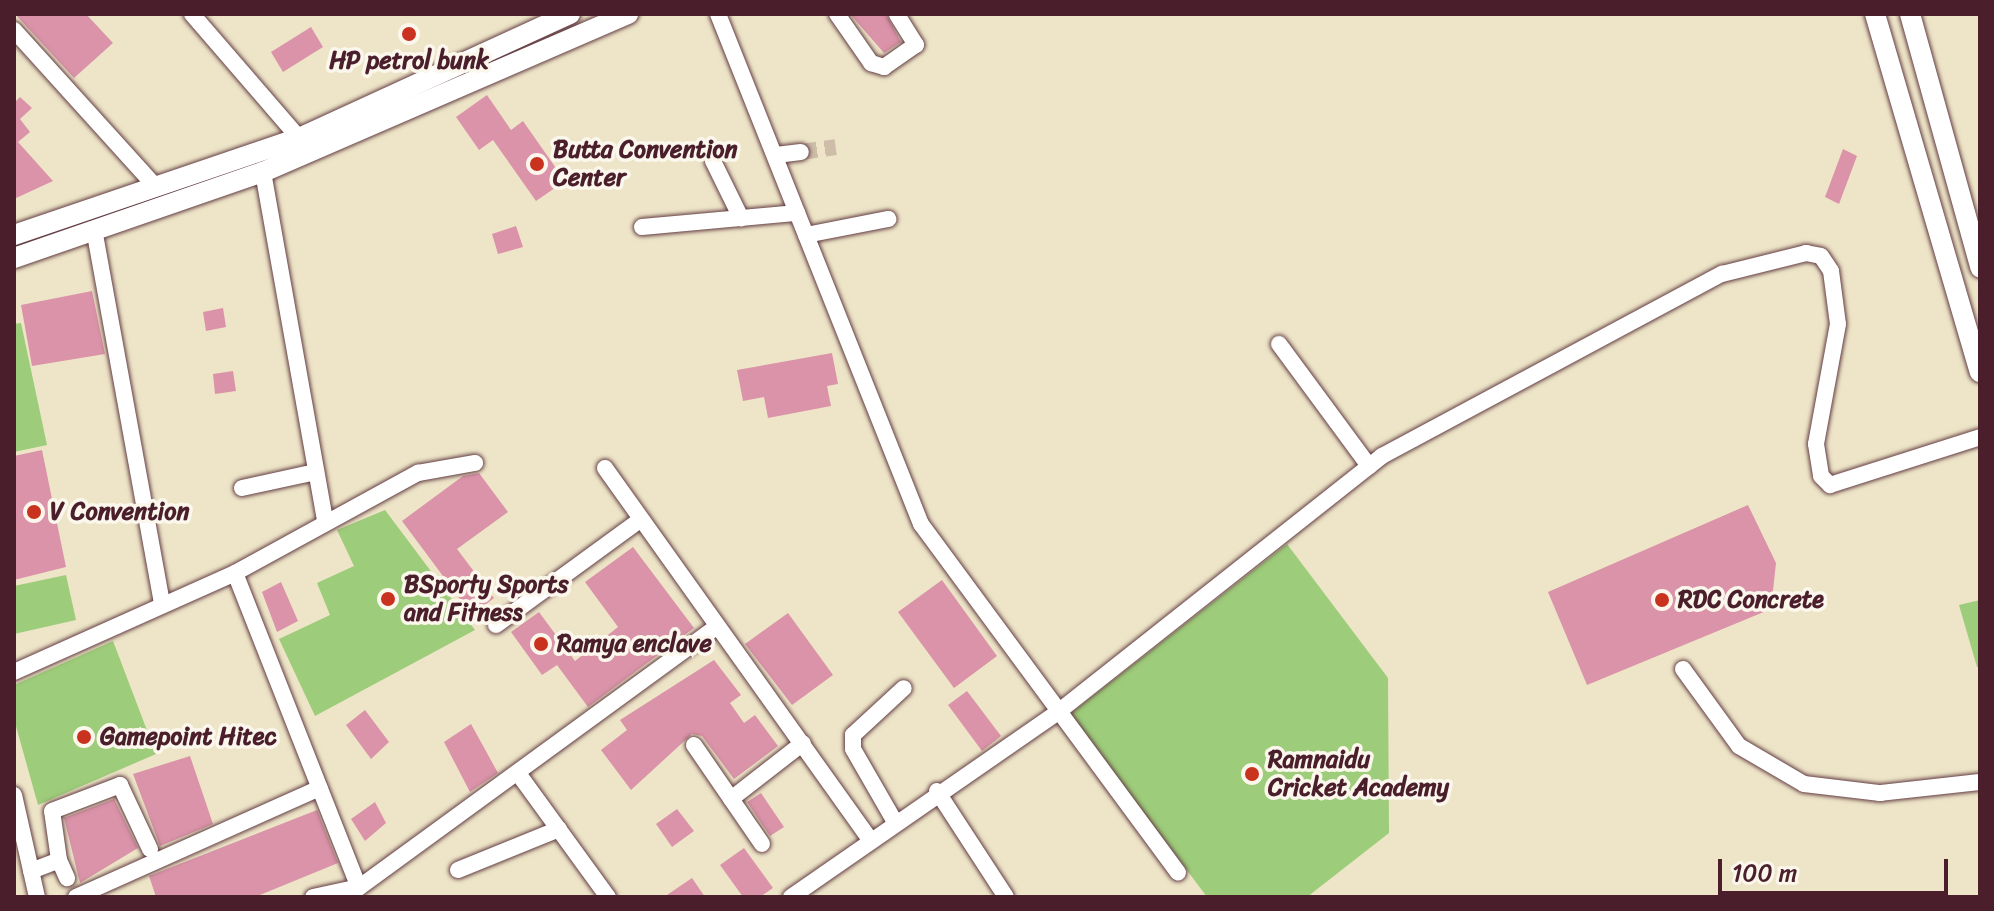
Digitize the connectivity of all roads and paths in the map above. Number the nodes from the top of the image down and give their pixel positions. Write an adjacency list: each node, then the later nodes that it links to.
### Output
1 (192, 14): 10 (street)
2 (570, 14): 10 (main road)
3 (628, 14): 14 (main road)
4 (718, 14): 12 (street)
5 (837, 14): 6 (street)
6 (897, 14)
7 (1875, 14): 26 (main road)
8 (1910, 14): 24 (main road)
9 (14, 30): 15 (street)
10 (299, 138): 15 (main road)
11 (801, 152): 12 (street)
12 (776, 155): 16 (street)
13 (713, 161): 17 (street)
14 (263, 172): 20 (main road); 31 (street)
15 (156, 187): 21 (main road)
16 (797, 213): 17 (street); 22 (street)
17 (741, 218): 19 (street)
18 (888, 219): 22 (street)
19 (642, 227)
20 (94, 229): 23 (main road); 36 (street)
21 (14, 235)
22 (806, 235): 42 (street)
23 (14, 258)
24 (1980, 267)
25 (1279, 344): 29 (street)
26 (1980, 372)
27 (1980, 437): 29 (street)
28 (475, 463): 34 (street)
29 (1369, 466): 42 (street)
30 (605, 468): 33 (street)
31 (312, 473): 32 (street); 34 (street)
32 (242, 488)
33 (640, 520): 37 (street); 38 (street)
34 (325, 521): 35 (street)
35 (235, 573): 36 (street); 47 (street)
36 (162, 604): 40 (street)
37 (496, 625)
38 (716, 627): 43 (street); 45 (street)
39 (1683, 669): 46 (street)
40 (14, 672)
41 (904, 688): 51 (street)
42 (1058, 712): 48 (street); 59 (street)
43 (803, 743): 50 (street); 53 (street)
44 (694, 745): 50 (street)
45 (520, 776): 52 (street); 61 (street)
46 (1980, 782)
47 (320, 788): 61 (street); 64 (street)
48 (937, 791): 51 (street); 62 (street)
49 (14, 795): 58 (street)
50 (731, 799): 54 (street)
51 (895, 822): 53 (street)
52 (559, 829): 57 (street); 66 (street)
53 (870, 839): 67 (street)
54 (762, 844)
55 (150, 849): 56 (street)
56 (59, 860): 58 (street); 60 (street)
57 (458, 870)
58 (31, 871): 63 (street)
59 (1178, 872)
60 (67, 878)
61 (352, 892): 65 (street)
62 (1002, 896)
63 (37, 897)
64 (76, 897)
65 (313, 897)
66 (608, 897)
67 (791, 897)

